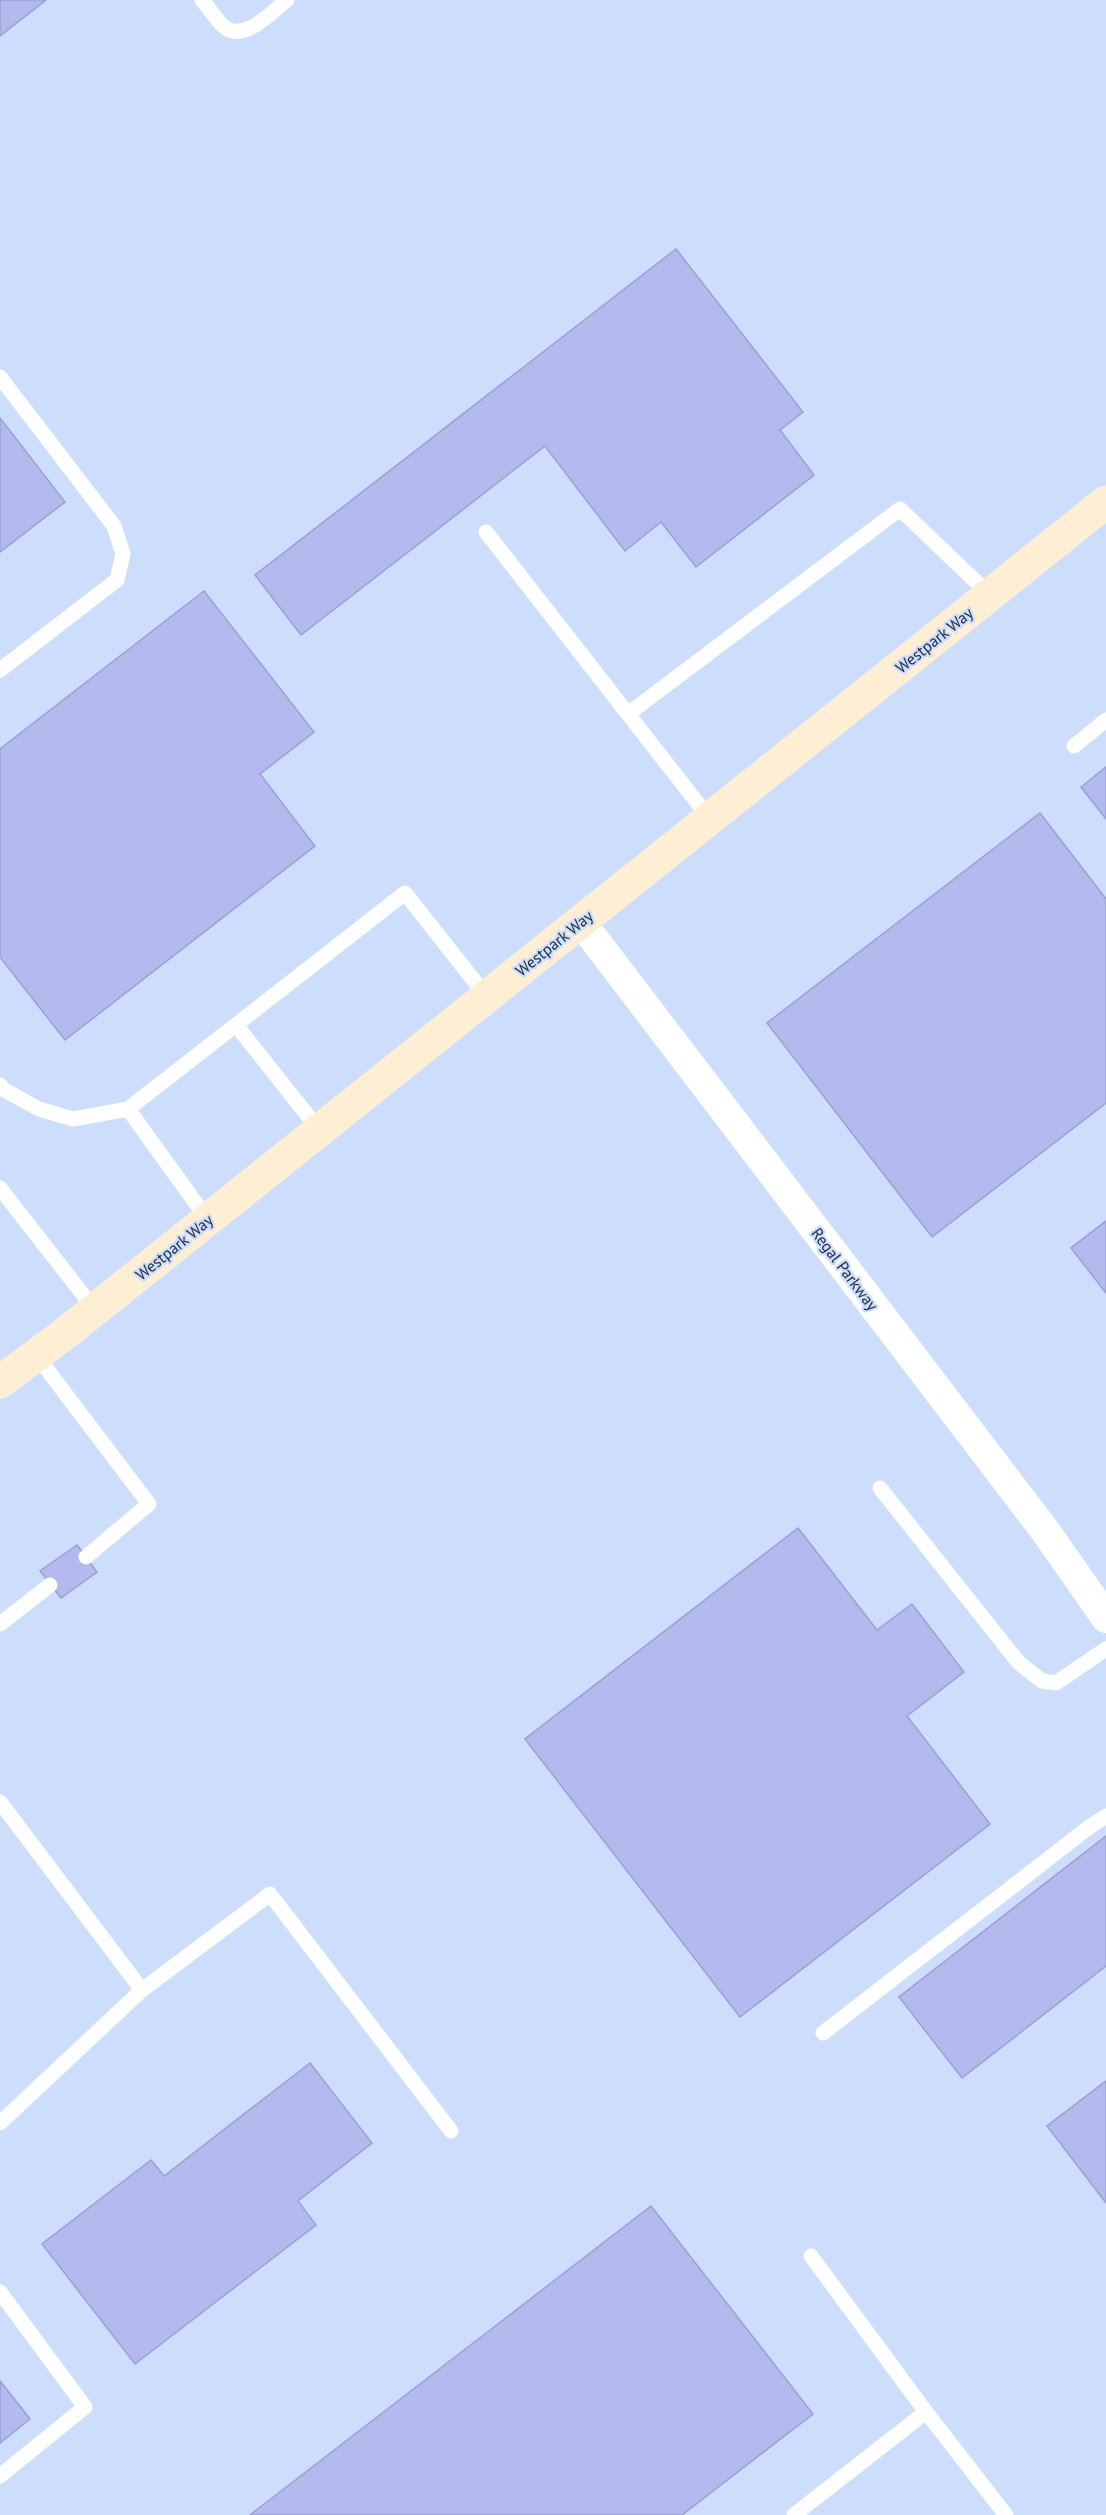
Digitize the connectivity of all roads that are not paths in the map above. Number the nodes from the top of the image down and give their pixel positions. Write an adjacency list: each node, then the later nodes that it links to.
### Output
1 (202, 0): 2 (lane)
2 (287, 0)
3 (0, 377): 7 (lane)
4 (1106, 502): 6 (street, Westpark Way)
5 (486, 532): 8 (lane)
6 (990, 595): 8 (lane); 11 (street, Westpark Way)
7 (0, 670)
8 (628, 714): 11 (lane)
9 (1106, 720): 10 (lane)
10 (1074, 746)
11 (710, 819): 12 (street, Westpark Way)
12 (581, 922): 13 (street, Westpark Way); 26 (street, Regal Parkway)
13 (487, 997): 14 (lane); 17 (street, Westpark Way)
14 (236, 1025): 16 (lane); 17 (lane)
15 (0, 1085): 16 (lane)
16 (128, 1109): 19 (lane)
17 (320, 1131): 19 (street, Westpark Way)
18 (0, 1188): 20 (lane)
19 (208, 1220): 20 (street, Westpark Way)
20 (95, 1310): 21 (street, Westpark Way)
21 (36, 1355): 22 (street, Westpark Way); 24 (lane)
22 (0, 1382)
23 (880, 1488): 28 (lane)
24 (86, 1557)
25 (50, 1585): 27 (lane)
26 (1106, 1618)
27 (0, 1624)
28 (1106, 1649)
29 (0, 1803): 31 (lane)
30 (1106, 1816): 32 (lane)
31 (142, 1990): 33 (lane); 34 (lane)
32 (823, 2033)
33 (0, 2123)
34 (451, 2131)
35 (811, 2256): 37 (lane)
36 (0, 2292): 38 (lane)
37 (926, 2412): 39 (lane); 40 (lane)
38 (0, 2476)
39 (794, 2515)
40 (1006, 2515)

